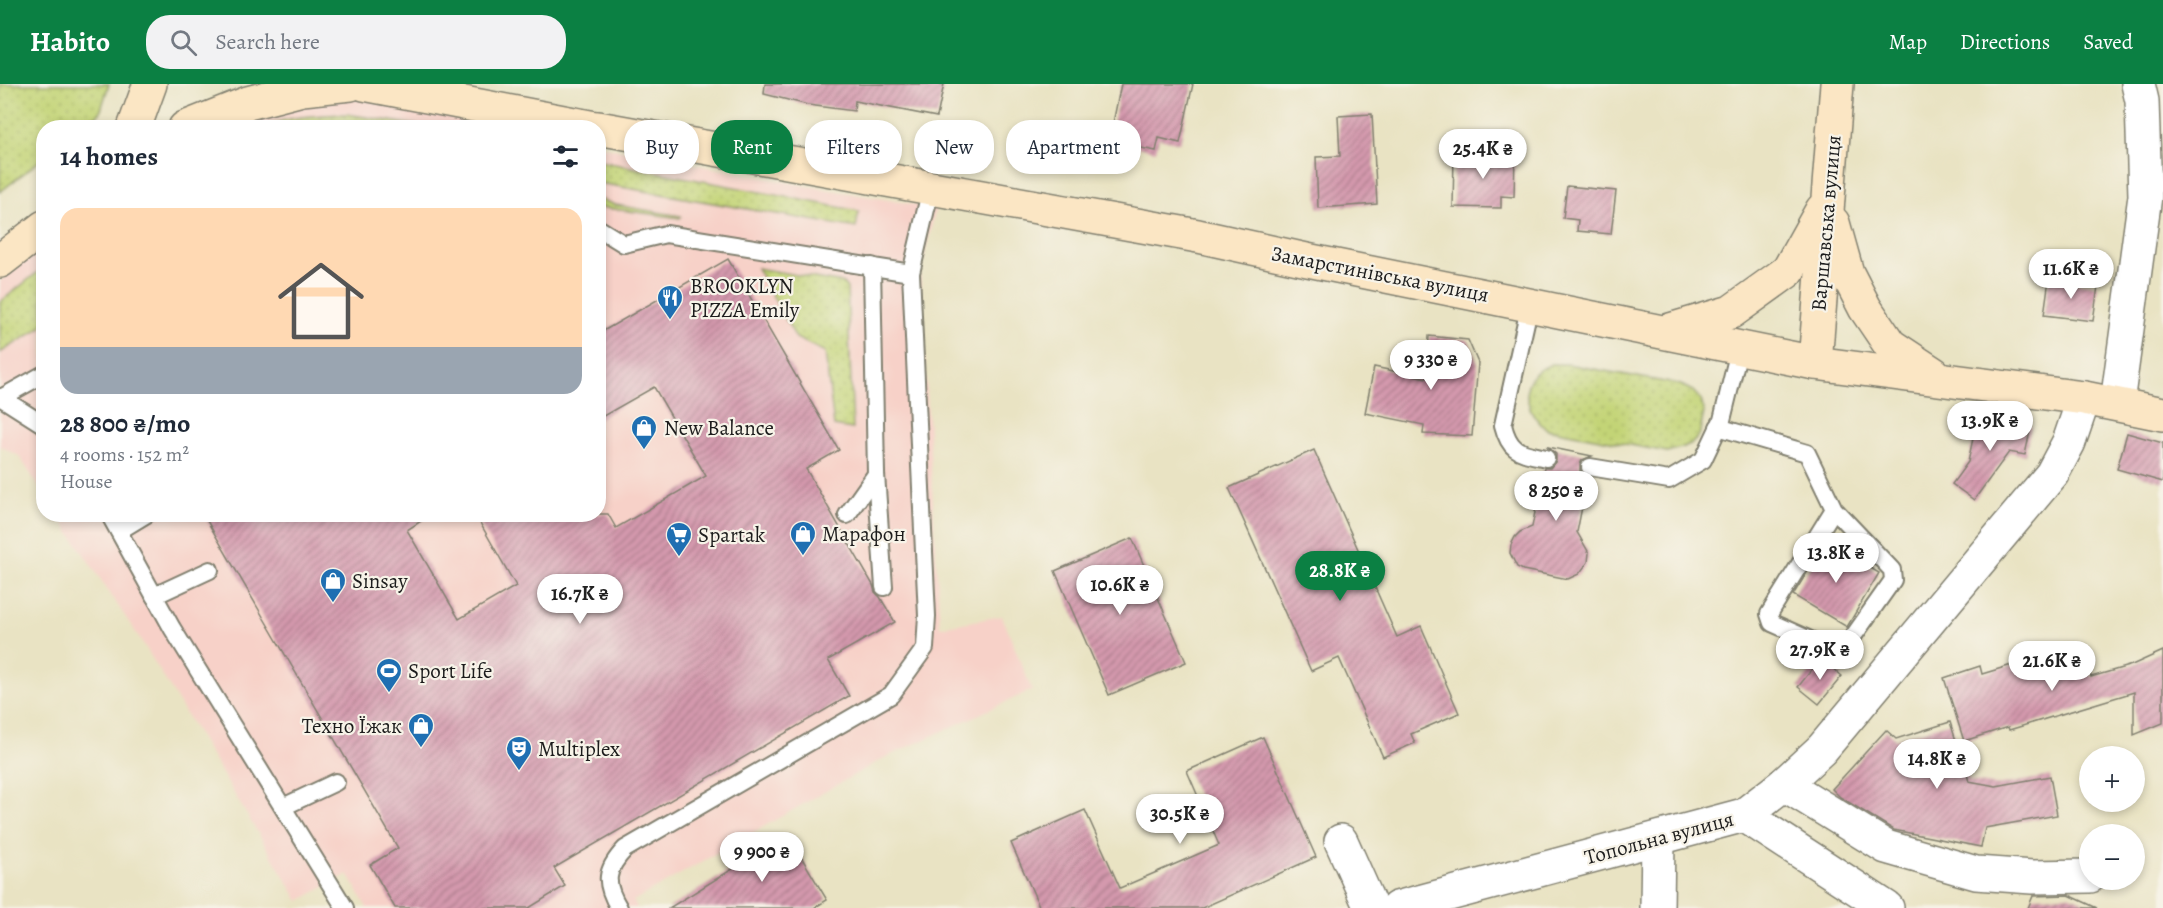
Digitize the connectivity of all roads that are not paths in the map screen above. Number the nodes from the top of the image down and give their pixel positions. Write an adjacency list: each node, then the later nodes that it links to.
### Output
1 (150, 84): 6 (main road)
2 (351, 84): 7 (main road)
3 (364, 84): 8 (main road, Замарстинівська вулиця)
4 (1838, 84): 12 (main road, Варшавська вулиця)
5 (2138, 84): 11 (street)
6 (137, 120)
7 (206, 120)
8 (555, 120)
9 (606, 130): 10 (main road, Замарстинівська вулиця)
10 (931, 188): 17 (lane); 18 (main road, Замарстинівська вулиця)
11 (2154, 189): 26 (street)
12 (1827, 201): 19 (main road); 21 (main road, Варшавська вулиця); 23 (main road)
13 (36, 233): 15 (main road)
14 (606, 233): 16 (lane)
15 (0, 261)
16 (872, 266): 17 (lane); 32 (lane)
17 (912, 273): 50 (lane)
18 (1530, 304): 19 (main road, Замарстинівська вулиця); 30 (lane)
19 (1664, 331): 20 (main road, Замарстинівська вулиця)
20 (1740, 346): 21 (main road, Замарстинівська вулиця); 29 (lane)
21 (1815, 363): 23 (main road, Замарстинівська вулиця)
22 (36, 378): 24 (lane)
23 (1940, 378): 25 (main road, Замарстинівська вулиця)
24 (1, 398): 28 (lane)
25 (2084, 398): 26 (main road, Замарстинівська вулиця); 42 (street, Топольна вулиця)
26 (2117, 403): 27 (main road, Замарстинівська вулиця)
27 (2163, 414)
28 (36, 420)
29 (1718, 427): 31 (lane); 33 (lane)
30 (1546, 458)
31 (1590, 467)
32 (876, 474): 34 (lane); 39 (lane)
33 (1834, 508): 33 (lane)
34 (847, 515)
35 (113, 522): 37 (lane)
36 (133, 522): 37 (lane)
37 (118, 531): 40 (lane)
38 (210, 570): 40 (lane)
39 (884, 587)
40 (154, 596): 43 (lane)
41 (336, 782): 43 (lane)
42 (1784, 784): 44 (street, Топольна вулиця); 47 (street)
43 (283, 807): 49 (lane)
44 (1743, 815): 45 (street, Топольна вулиця); 48 (street)
45 (1658, 839): 52 (street, Топольна вулиця); 53 (street)
46 (1341, 841): 51 (street)
47 (2079, 876)
48 (1878, 905)
49 (345, 908)
50 (619, 908)
51 (1371, 908)
52 (1397, 908)
53 (1657, 908)

